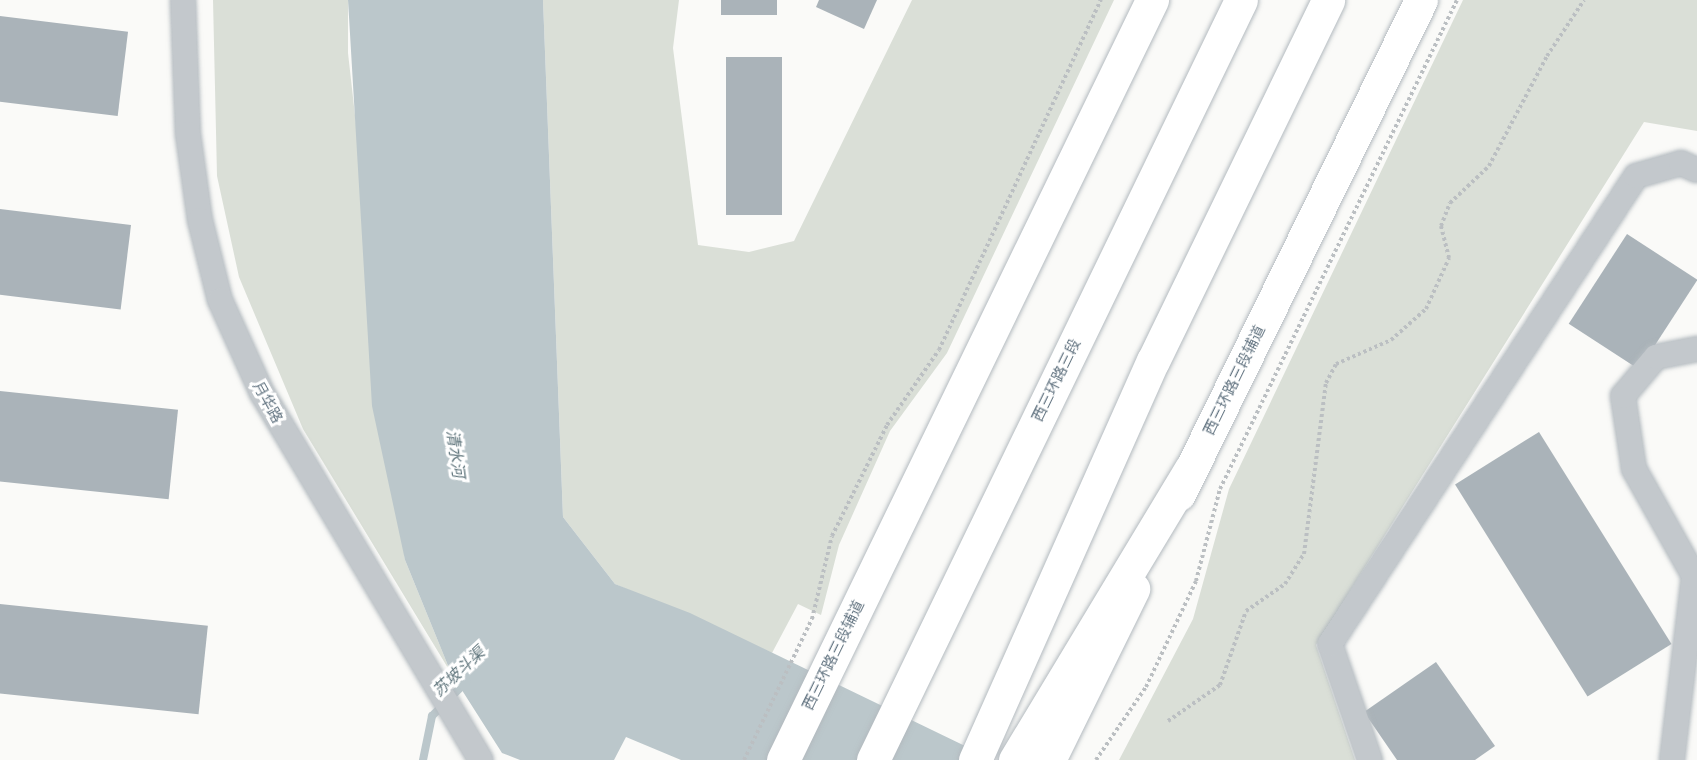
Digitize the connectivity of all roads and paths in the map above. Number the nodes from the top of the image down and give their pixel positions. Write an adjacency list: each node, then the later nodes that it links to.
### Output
1 (183, 0): 14 (street, 月华路)
2 (1101, 0): 15 (path)
3 (1152, 0): 16 (main road, 西三环路三段辅道)
4 (1241, 0): 17 (main road, 西三环路三段)
5 (1328, 0): 12 (main road)
6 (1421, 0): 13 (main road, 西三环路三段辅道)
7 (1457, 0): 18 (path)
8 (1584, 0): 11 (path)
9 (1697, 170): 19 (street)
10 (1697, 349): 20 (street)
11 (1168, 721)
12 (980, 750)
13 (1028, 758)
14 (480, 759)
15 (744, 760)
16 (783, 760)
17 (873, 760)
18 (1096, 760)
19 (1371, 760)
20 (1672, 760)

